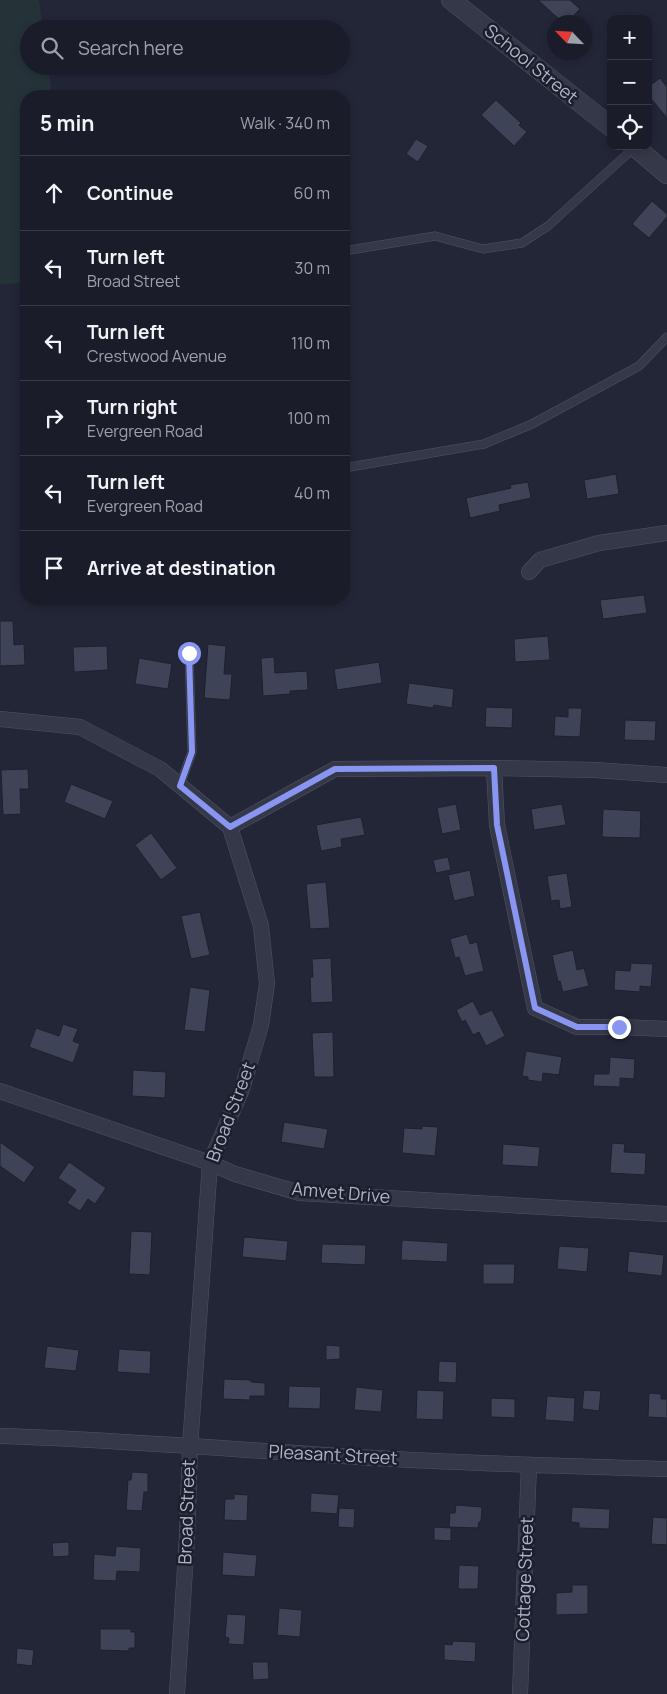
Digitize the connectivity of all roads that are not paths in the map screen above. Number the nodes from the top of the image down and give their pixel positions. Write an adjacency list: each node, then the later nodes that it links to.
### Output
1 (451, 0): 2 (street, School Street)
2 (607, 124)
3 (632, 150): 6 (lane)
4 (639, 150): 5 (street)
5 (667, 174)
6 (350, 250)
7 (667, 337): 8 (lane)
8 (350, 467)
9 (667, 533): 10 (street)
10 (529, 572)
11 (189, 653): 15 (lane)
12 (0, 719): 15 (street)
13 (494, 768): 14 (street); 16 (street); 17 (street)
14 (667, 775)
15 (180, 786): 16 (street)
16 (230, 827): 19 (street, Broad Street)
17 (667, 1029)
18 (0, 1091): 19 (street, Amvet Drive)
19 (210, 1163): 20 (street, Amvet Drive); 22 (street, Broad Street)
20 (667, 1214)
21 (0, 1436): 22 (street, Pleasant Street)
22 (190, 1447): 23 (street, Pleasant Street); 25 (street, Broad Street)
23 (529, 1465): 24 (street, Pleasant Street); 26 (street, Cottage Street)
24 (667, 1469)
25 (177, 1694)
26 (520, 1694)

